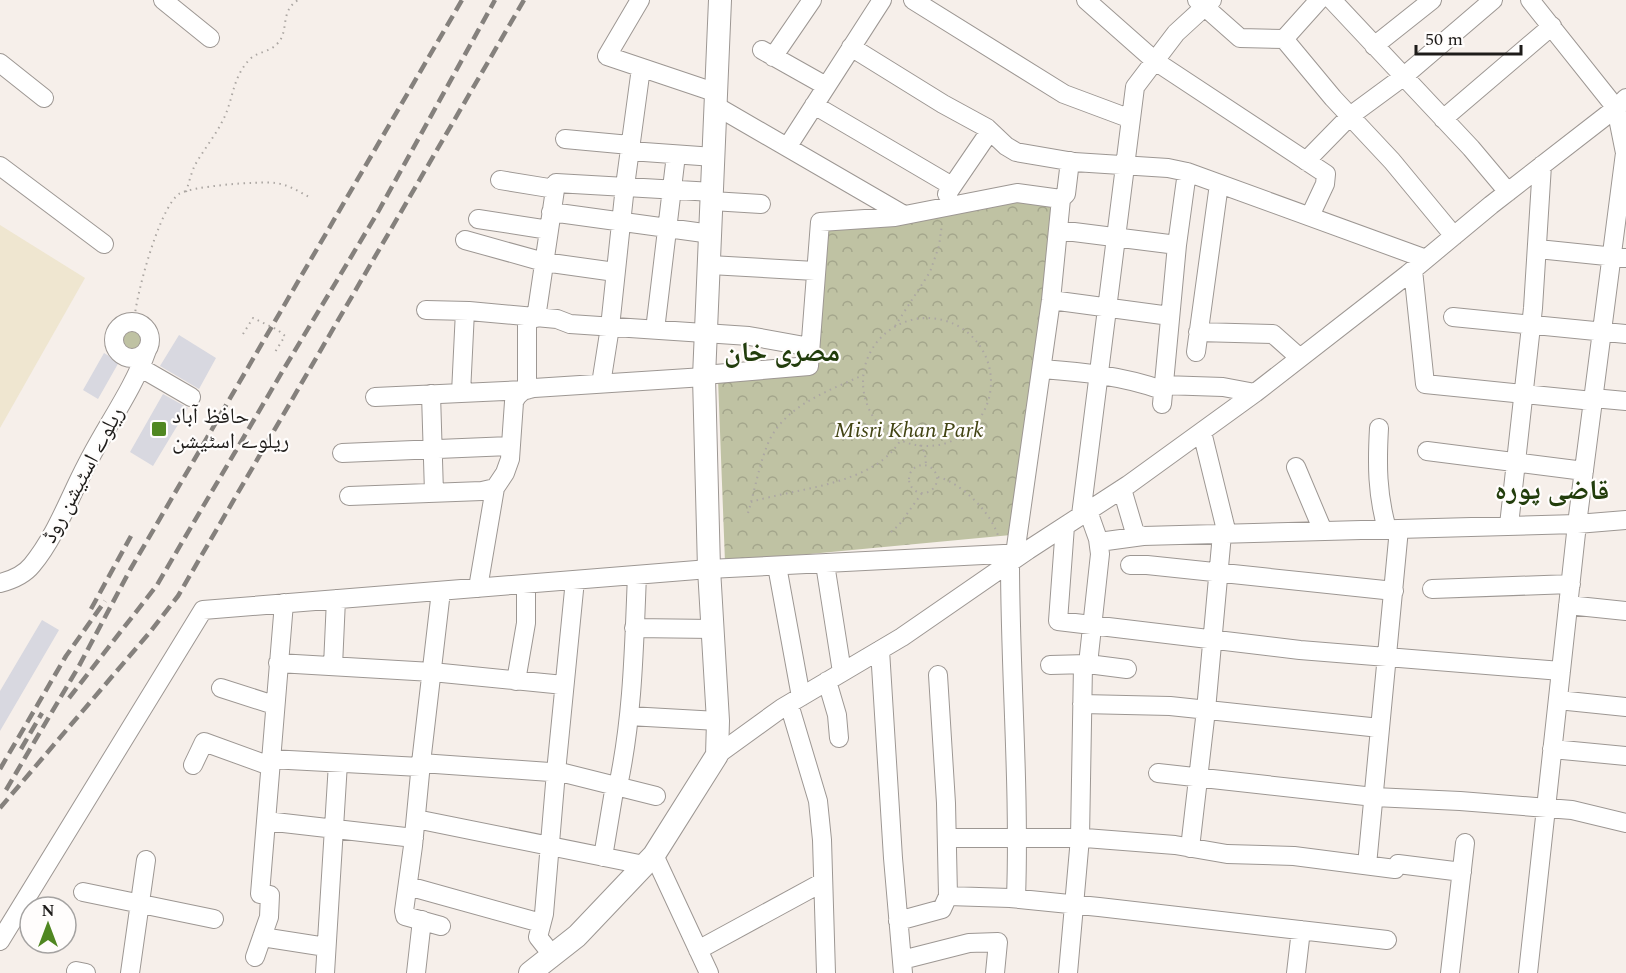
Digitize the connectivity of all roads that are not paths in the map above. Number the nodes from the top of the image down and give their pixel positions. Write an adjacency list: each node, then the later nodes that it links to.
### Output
1 (163, 0): 15 (street)
2 (640, 0): 21 (street)
3 (720, 0): 25 (main road)
4 (812, 0): 23 (street)
5 (882, 0): 18 (street)
6 (913, 0): 29 (street)
7 (1086, 0): 19 (street)
8 (1319, 0): 16 (street)
9 (1332, 0): 17 (street)
10 (1432, 0): 17 (street)
11 (1493, 0): 22 (street)
12 (1530, 0): 14 (street)
13 (1204, 2): 16 (street); 19 (street)
14 (1552, 27): 26 (street); 30 (street)
15 (210, 38)
16 (1284, 39): 28 (street)
17 (1374, 46): 22 (street)
18 (851, 47): 23 (street); 31 (street)
19 (1155, 61): 29 (street); 38 (street)
20 (0, 63): 24 (street)
21 (641, 68): 25 (street); 34 (street)
22 (1403, 76): 28 (street); 30 (street)
23 (826, 86): 27 (street)
24 (44, 98)
25 (716, 99): 33 (street); 36 (main road)
26 (1621, 103): 39 (street); 69 (street)
27 (814, 105): 33 (street); 46 (street)
28 (1350, 116): 38 (street); 63 (street)
29 (1131, 119): 41 (street)
30 (1443, 119): 49 (street)
31 (990, 131): 37 (street); 46 (street)
32 (565, 140): 34 (street)
33 (788, 146): 55 (street)
34 (630, 148): 35 (street); 45 (street)
35 (676, 154): 36 (street); 48 (street)
36 (714, 157): 50 (main road)
37 (1070, 161): 41 (street); 51 (street)
38 (1306, 161): 56 (street)
39 (1542, 165): 49 (street); 68 (street)
40 (0, 166): 66 (street)
41 (1125, 166): 42 (street); 64 (street)
42 (1187, 172): 44 (street); 67 (street)
43 (500, 180): 47 (street)
44 (1219, 184): 56 (street); 86 (street)
45 (625, 186): 47 (street); 48 (street); 58 (street)
46 (952, 186): 53 (street)
47 (555, 189): 54 (street)
48 (672, 189): 50 (street); 59 (street)
49 (1508, 192): 63 (street)
50 (712, 196): 52 (street); 62 (main road)
51 (1061, 199): 53 (street); 61 (street)
52 (761, 204)
53 (940, 207): 55 (street)
54 (551, 212): 58 (street); 60 (street)
55 (903, 215): 73 (street)
56 (1310, 216): 71 (street)
57 (478, 219): 60 (street)
58 (620, 221): 59 (street); 74 (street)
59 (668, 228): 62 (street); 84 (street)
60 (549, 230): 70 (street)
61 (1058, 230): 64 (street); 75 (street)
62 (711, 234): 72 (main road)
63 (1454, 236): 71 (street)
64 (1116, 237): 67 (street); 76 (street)
65 (465, 240): 70 (street)
66 (104, 244)
67 (1177, 245): 79 (street)
68 (1538, 249): 69 (street); 82 (street)
69 (1619, 257): 85 (street)
70 (544, 262): 74 (street); 80 (street)
71 (1419, 264): 92 (street); 103 (street)
72 (710, 266): 73 (street); 87 (main road)
73 (815, 271): 89 (street)
74 (615, 272): 83 (street)
75 (1051, 300): 76 (street); 94 (street)
76 (1107, 307): 79 (street); 95 (street)
77 (426, 310): 78 (street)
78 (465, 311): 80 (street); 99 (street)
79 (1170, 316): 100 (street)
80 (532, 317): 83 (street); 98 (street)
81 (1453, 317): 82 (street)
82 (1532, 323): 85 (street); 103 (street)
83 (610, 327): 84 (street); 97 (street)
84 (655, 330): 87 (street)
85 (1602, 331): 88 (street); 106 (street)
86 (1198, 332): 91 (street); 92 (street)
87 (706, 333): 89 (street); 96 (main road)
88 (1626, 334)
89 (810, 347): 96 (street)
90 (147, 350): 90 (street); 93 (street, ریلوے اسٹیشن روڈ)
91 (1196, 352)
92 (1300, 358): 101 (street)
93 (141, 368): 104 (street); 138 (street, ریلوے اسٹیشن روڈ)
94 (1041, 369): 95 (street); 131 (street)
95 (1099, 374): 100 (street); 121 (street)
96 (704, 376): 97 (street); 134 (main road)
97 (601, 384): 98 (street)
98 (526, 390): 99 (street); 110 (street)
99 (461, 393): 102 (street)
100 (1162, 393): 101 (street)
101 (1255, 393): 109 (street)
102 (431, 394): 105 (street); 111 (street)
103 (1524, 394): 106 (street); 114 (street)
104 (191, 397)
105 (375, 397)
106 (1593, 400): 107 (street); 116 (street)
107 (1626, 401)
108 (1379, 428): 126 (street)
109 (1202, 432): 118 (street); 128 (street)
110 (511, 446): 111 (street); 117 (street)
111 (432, 450): 113 (street); 119 (street)
112 (1427, 451): 114 (street)
113 (342, 453)
114 (1516, 462): 116 (street); 124 (street)
115 (1296, 467): 127 (street)
116 (1584, 471): 123 (street)
117 (495, 488): 119 (street); 141 (street)
118 (1122, 489): 121 (street); 129 (street)
119 (434, 493): 120 (street)
120 (349, 496)
121 (1085, 513): 125 (street); 130 (street)
122 (1626, 520): 123 (street)
123 (1577, 524): 124 (street); 140 (street)
124 (1509, 525): 126 (street)
125 (1065, 526): 131 (street); 149 (street)
126 (1393, 529): 127 (street); 144 (street)
127 (1323, 531): 128 (street)
128 (1224, 534): 129 (street); 135 (street)
129 (1145, 536): 130 (street); 135 (street)
130 (1099, 542): 149 (street)
131 (1013, 556): 132 (street); 153 (street); 198 (street)
132 (825, 564): 133 (street); 163 (street)
133 (777, 566): 134 (street); 167 (street)
134 (709, 569): 136 (street); 151 (main road)
135 (1218, 572): 144 (street); 152 (street)
136 (637, 575): 137 (street); 150 (street)
137 (575, 580): 139 (street); 165 (street)
138 (0, 583)
139 (526, 584): 141 (street); 164 (street)
140 (1571, 584): 142 (street); 147 (street)
141 (478, 588): 143 (street)
142 (1432, 589)
143 (441, 591): 145 (street); 161 (street)
144 (1394, 591): 154 (street)
145 (336, 599): 146 (street); 158 (street)
146 (284, 603): 155 (street); 222 (street)
147 (1568, 605): 148 (street); 160 (street)
148 (1626, 611)
149 (1092, 625): 152 (street); 157 (street)
150 (634, 628): 151 (street); 173 (street)
151 (713, 629): 174 (main road)
152 (1212, 640): 154 (street); 172 (street)
153 (880, 650): 163 (street); 216 (street)
154 (1388, 657): 160 (street); 175 (street)
155 (278, 663): 158 (street); 170 (street)
156 (1050, 665): 157 (street)
157 (1085, 665): 159 (street); 169 (street)
158 (333, 666): 161 (street)
159 (1127, 669)
160 (1561, 671): 168 (street)
161 (432, 672): 164 (street); 183 (street)
162 (938, 675): 196 (street)
163 (834, 677): 167 (street); 176 (street)
164 (516, 681): 165 (street)
165 (564, 685): 184 (street)
166 (221, 688): 170 (street)
167 (795, 700): 178 (street); 207 (street)
168 (1558, 700): 171 (street); 177 (street)
169 (1082, 704): 172 (street); 197 (street)
170 (274, 705): 180 (street)
171 (1626, 707)
172 (1206, 710): 175 (street); 186 (street)
173 (630, 716): 174 (street); 187 (street)
174 (718, 721): 178 (main road)
175 (1380, 728): 189 (street)
176 (839, 738)
177 (1552, 749): 179 (street); 190 (street)
178 (717, 755): 204 (main road)
179 (1626, 756)
180 (270, 762): 181 (street); 182 (street); 192 (street)
181 (338, 763): 183 (street); 194 (street)
182 (193, 765)
183 (421, 765): 184 (street); 191 (street)
184 (556, 772): 187 (street); 200 (street)
185 (1158, 773): 186 (street)
186 (1198, 778): 189 (street); 201 (street)
187 (616, 785): 188 (street); 202 (street)
188 (656, 796)
189 (1374, 797): 190 (street); 205 (street)
190 (1546, 808): 193 (street); 238 (street)
191 (416, 819): 195 (street); 200 (street)
192 (266, 821): 194 (street); 220 (street)
193 (1626, 823)
194 (334, 828): 195 (street); 223 (street)
195 (414, 838): 208 (street)
196 (947, 838): 198 (street); 210 (street)
197 (1080, 838): 198 (street); 201 (street); 213 (street)
198 (1017, 839): 211 (street)
199 (1465, 843): 206 (street)
200 (549, 846): 202 (street); 217 (street)
201 (1190, 848): 205 (street)
202 (603, 856): 204 (street)
203 (146, 860): 212 (street)
204 (649, 860): 224 (street); 225 (main road)
205 (1367, 865): 206 (street)
206 (1462, 872): 237 (street)
207 (823, 882): 224 (street); 233 (street)
208 (408, 886): 215 (street); 217 (street)
209 (83, 892): 212 (street)
210 (948, 896): 211 (street); 216 (street)
211 (1016, 898): 213 (street)
212 (140, 902): 214 (street); 228 (street)
213 (1075, 904): 219 (street); 235 (street)
214 (214, 919)
215 (422, 920): 218 (street); 230 (street)
216 (898, 921): 227 (street)
217 (541, 923): 225 (street)
218 (441, 926)
219 (1300, 930): 221 (street); 236 (street)
220 (262, 937): 223 (street); 226 (street)
221 (1387, 940)
222 (0, 941)
223 (326, 947): 229 (street)
224 (698, 950): 232 (street)
225 (553, 956): 231 (main road)
226 (255, 957)
227 (902, 966): 234 (street)
228 (130, 973)
229 (326, 973)
230 (416, 973)
231 (530, 973)
232 (709, 973)
233 (826, 973)
234 (995, 973)
235 (1068, 973)
236 (1296, 973)
237 (1450, 973)
238 (1528, 973)

